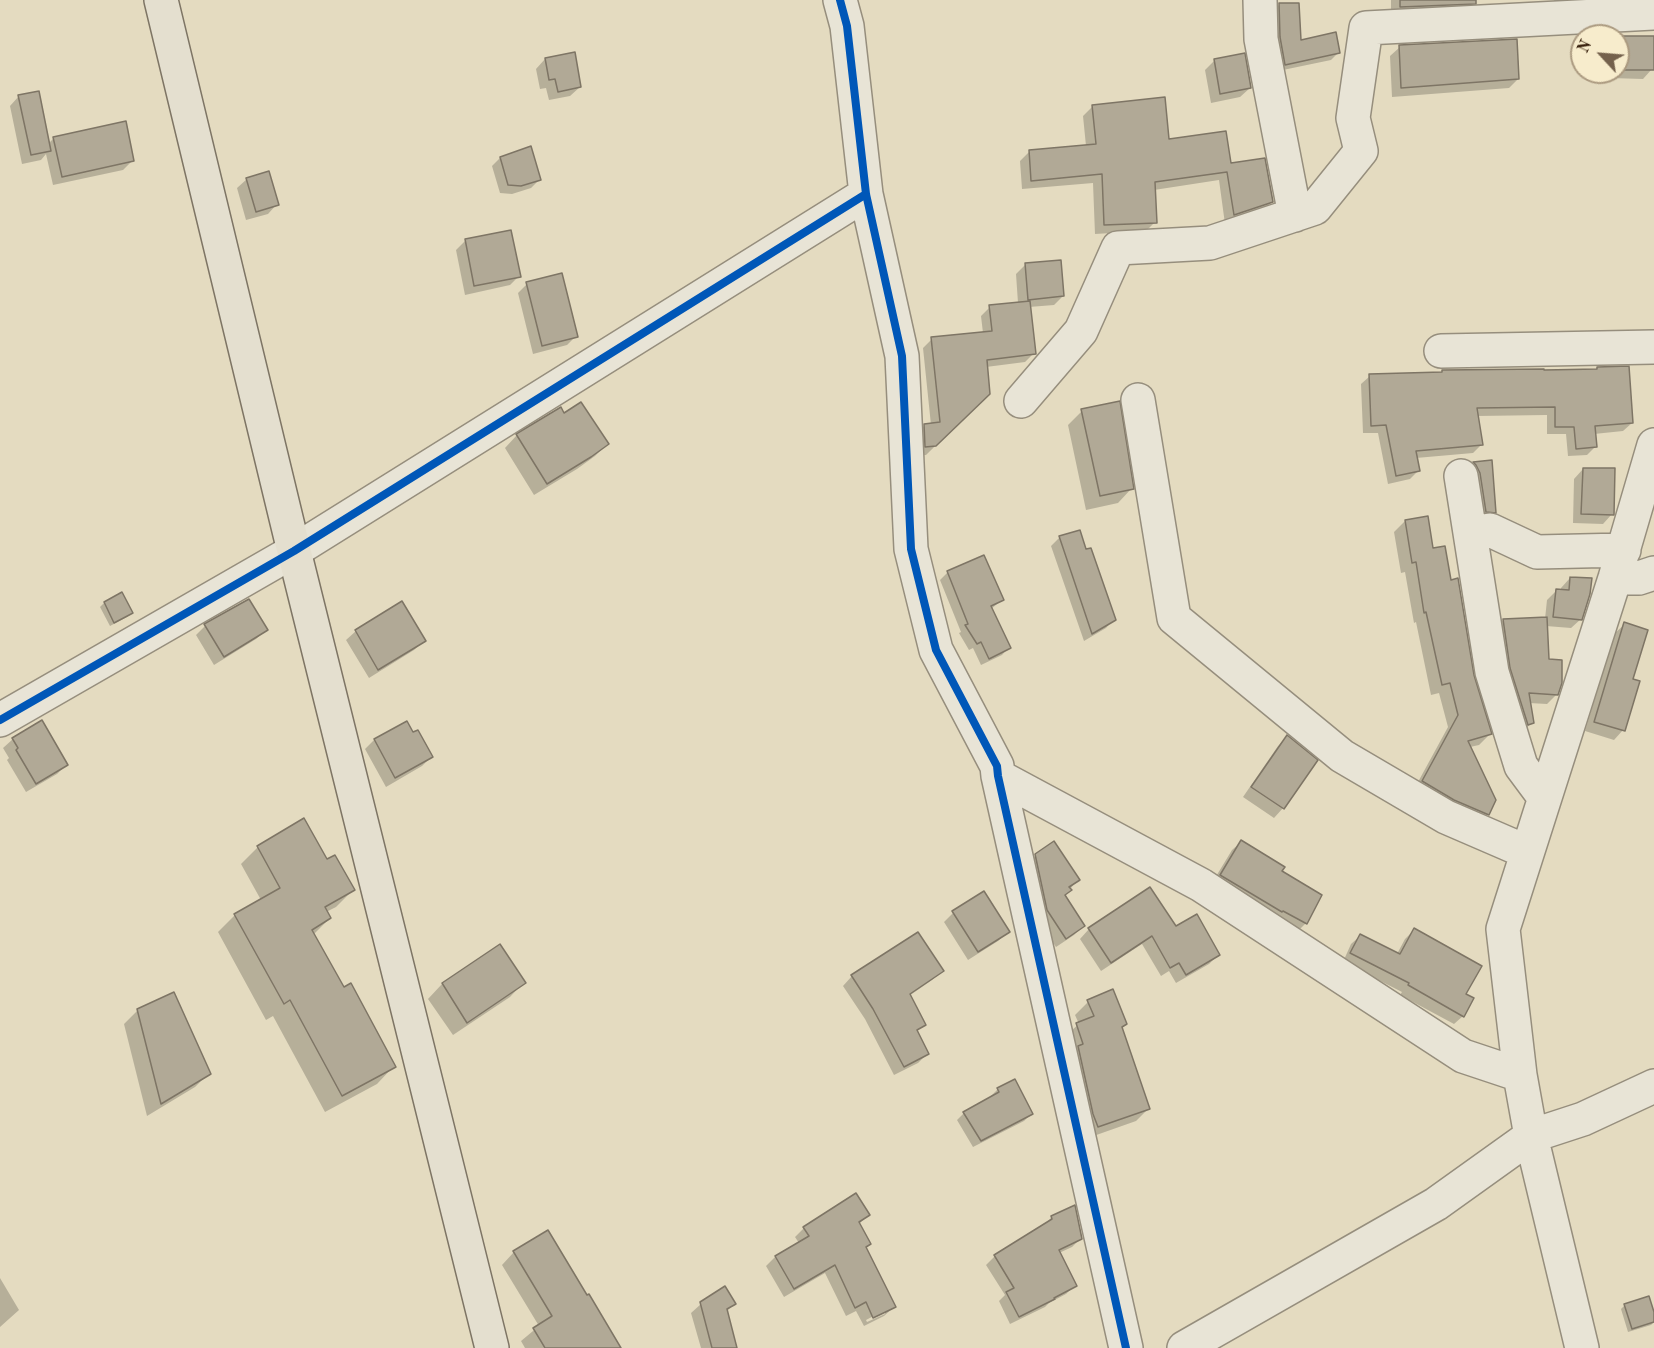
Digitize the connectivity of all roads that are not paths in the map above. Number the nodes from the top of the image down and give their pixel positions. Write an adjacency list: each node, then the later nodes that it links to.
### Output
1 (161, 0): 14 (main road)
2 (840, 0): 5 (street)
3 (1260, 0): 6 (street)
4 (1654, 13): 6 (street)
5 (866, 194): 14 (street); 18 (street)
6 (1295, 215): 10 (street)
7 (1654, 347): 8 (street)
8 (1441, 351)
9 (1138, 400): 20 (street)
10 (1021, 401)
11 (1654, 445): 15 (street)
12 (1461, 476): 13 (street)
13 (1471, 533): 15 (street); 19 (street)
14 (294, 550): 17 (street); 24 (main road)
15 (1620, 564): 16 (street); 19 (street)
16 (1654, 573)
17 (0, 720)
18 (998, 776): 21 (street); 25 (street)
19 (1544, 797): 20 (street)
20 (1527, 852): 21 (street)
21 (1520, 1075): 23 (street)
22 (1654, 1086): 23 (street)
23 (1531, 1136): 26 (street); 27 (street)
24 (492, 1348)
25 (1126, 1348)
26 (1184, 1348)
27 (1582, 1348)

